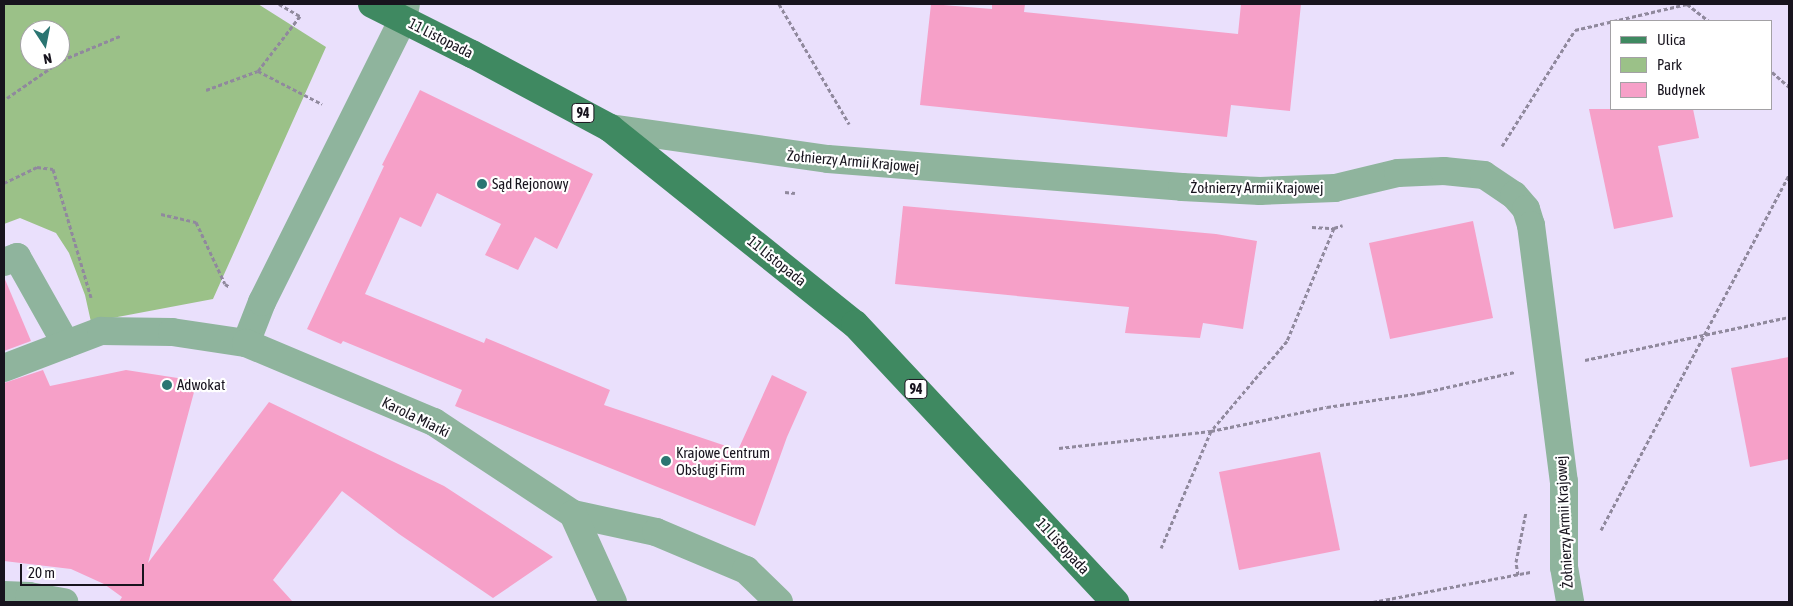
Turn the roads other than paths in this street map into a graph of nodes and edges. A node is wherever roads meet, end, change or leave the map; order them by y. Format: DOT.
graph roads {
  1 [pos="372,4"];
  2 [pos="405,12"];
  3 [pos="610,128"];
  4 [pos="4,262"];
  5 [pos="246,343"];
  6 [pos="66,344"];
  7 [pos="4,368"];
  8 [pos="573,514"];
  9 [pos="4,595"];
  10 [pos="64,602"];
  11 [pos="613,602"];
  12 [pos="779,602"];
  13 [pos="1116,602"];
  14 [pos="1570,602"];
  1 -- 2 [label="main road, 11 Listopada / 94"];
  2 -- 3 [label="main road, 11 Listopada / 94"];
  2 -- 5 [label="street"];
  3 -- 13 [label="main road, 11 Listopada / 94"];
  3 -- 14 [label="street, Żołnierzy Armii Krajowej"];
  4 -- 6 [label="street"];
  5 -- 6 [label="street, Karola Miarki"];
  5 -- 8 [label="street, Karola Miarki"];
  6 -- 7 [label="street, Karola Miarki"];
  8 -- 11 [label="street"];
  8 -- 12 [label="street"];
  9 -- 10 [label="street"];
}
